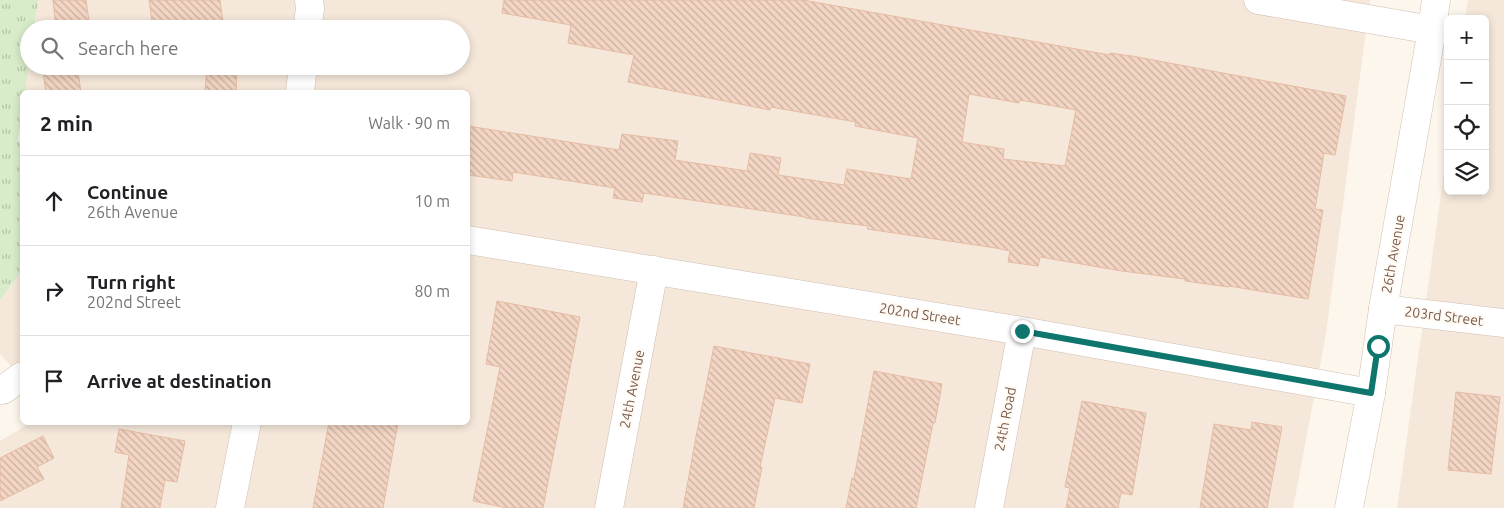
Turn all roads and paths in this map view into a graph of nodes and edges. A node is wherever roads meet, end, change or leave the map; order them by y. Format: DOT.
graph roads {
  1 [pos="308,0"];
  2 [pos="1258,0"];
  3 [pos="1436,0"];
  4 [pos="308,20"];
  5 [pos="1432,30"];
  6 [pos="302,75"];
  7 [pos="300,90"];
  8 [pos="470,240"];
  9 [pos="654,270"];
  10 [pos="1383,309"];
  11 [pos="1504,323"];
  12 [pos="1022,331"];
  13 [pos="20,377"];
  14 [pos="0,390"];
  15 [pos="1371,393"];
  16 [pos="246,425"];
  17 [pos="230,508"];
  18 [pos="609,508"];
  19 [pos="989,508"];
  20 [pos="1350,508"];
  1 -- 4 [label="street"];
  2 -- 5 [label="street"];
  3 -- 5 [label="street, 26th Avenue"];
  5 -- 10 [label="street, 26th Avenue"];
  6 -- 7 [label="street"];
  8 -- 9 [label="street, 202nd Street"];
  9 -- 12 [label="street, 202nd Street"];
  9 -- 18 [label="street, 24th Avenue"];
  10 -- 11 [label="street, 203rd Street"];
  10 -- 15 [label="street, 26th Avenue"];
  12 -- 15 [label="street, 202nd Street"];
  12 -- 19 [label="street, 24th Road"];
  13 -- 14 [label="street"];
  15 -- 20 [label="street, 26th Avenue"];
  16 -- 17 [label="street"];
}
